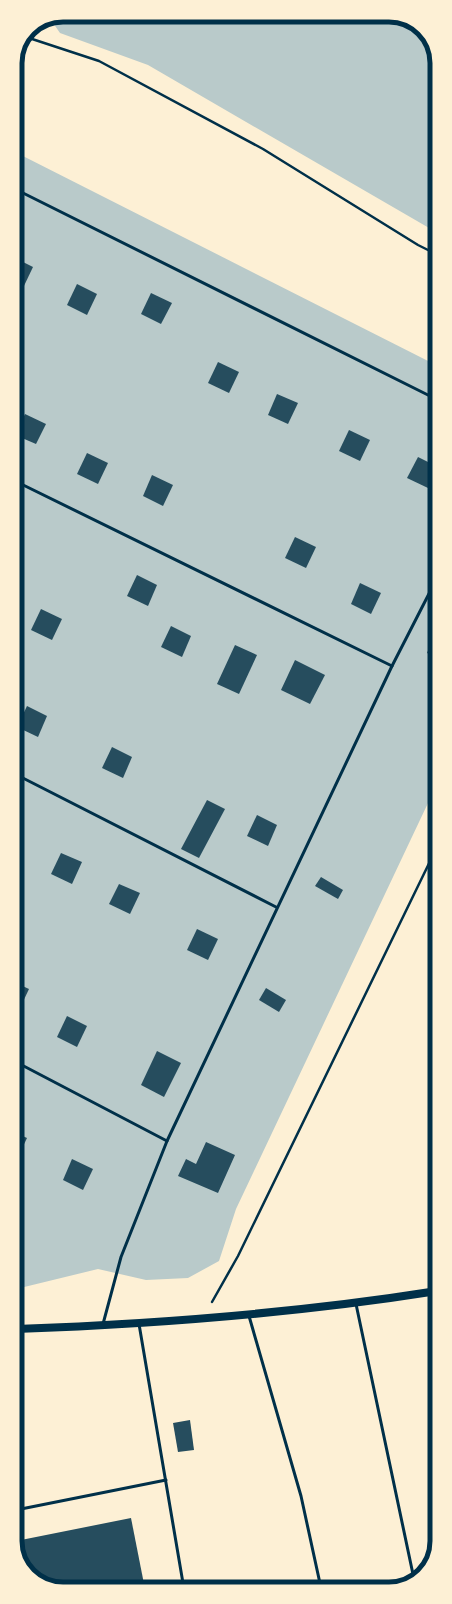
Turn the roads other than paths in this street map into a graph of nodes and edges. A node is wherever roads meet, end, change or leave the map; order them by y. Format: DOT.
graph roads {
  1 [pos="22,192"];
  2 [pos="430,396"];
  3 [pos="22,484"];
  4 [pos="430,592"];
  5 [pos="392,666"];
  6 [pos="22,777"];
  7 [pos="276,907"];
  8 [pos="22,1065"];
  9 [pos="167,1141"];
  10 [pos="430,1292"];
  11 [pos="356,1304"];
  12 [pos="248,1314"];
  13 [pos="138,1323"];
  14 [pos="103,1326"];
  15 [pos="22,1329"];
  16 [pos="166,1480"];
  17 [pos="22,1509"];
  18 [pos="413,1575"];
  19 [pos="183,1582"];
  20 [pos="320,1582"];
  1 -- 2 [label="lane"];
  3 -- 5 [label="lane"];
  4 -- 5 [label="lane"];
  5 -- 7 [label="lane"];
  6 -- 7 [label="lane"];
  7 -- 9 [label="lane"];
  8 -- 9 [label="lane"];
  9 -- 14 [label="lane"];
  10 -- 11 [label="main road"];
  11 -- 12 [label="main road"];
  11 -- 18 [label="lane"];
  12 -- 13 [label="main road"];
  12 -- 20 [label="lane"];
  13 -- 14 [label="main road"];
  13 -- 16 [label="lane"];
  14 -- 15 [label="main road"];
  16 -- 17 [label="lane"];
  16 -- 19 [label="lane"];
}
